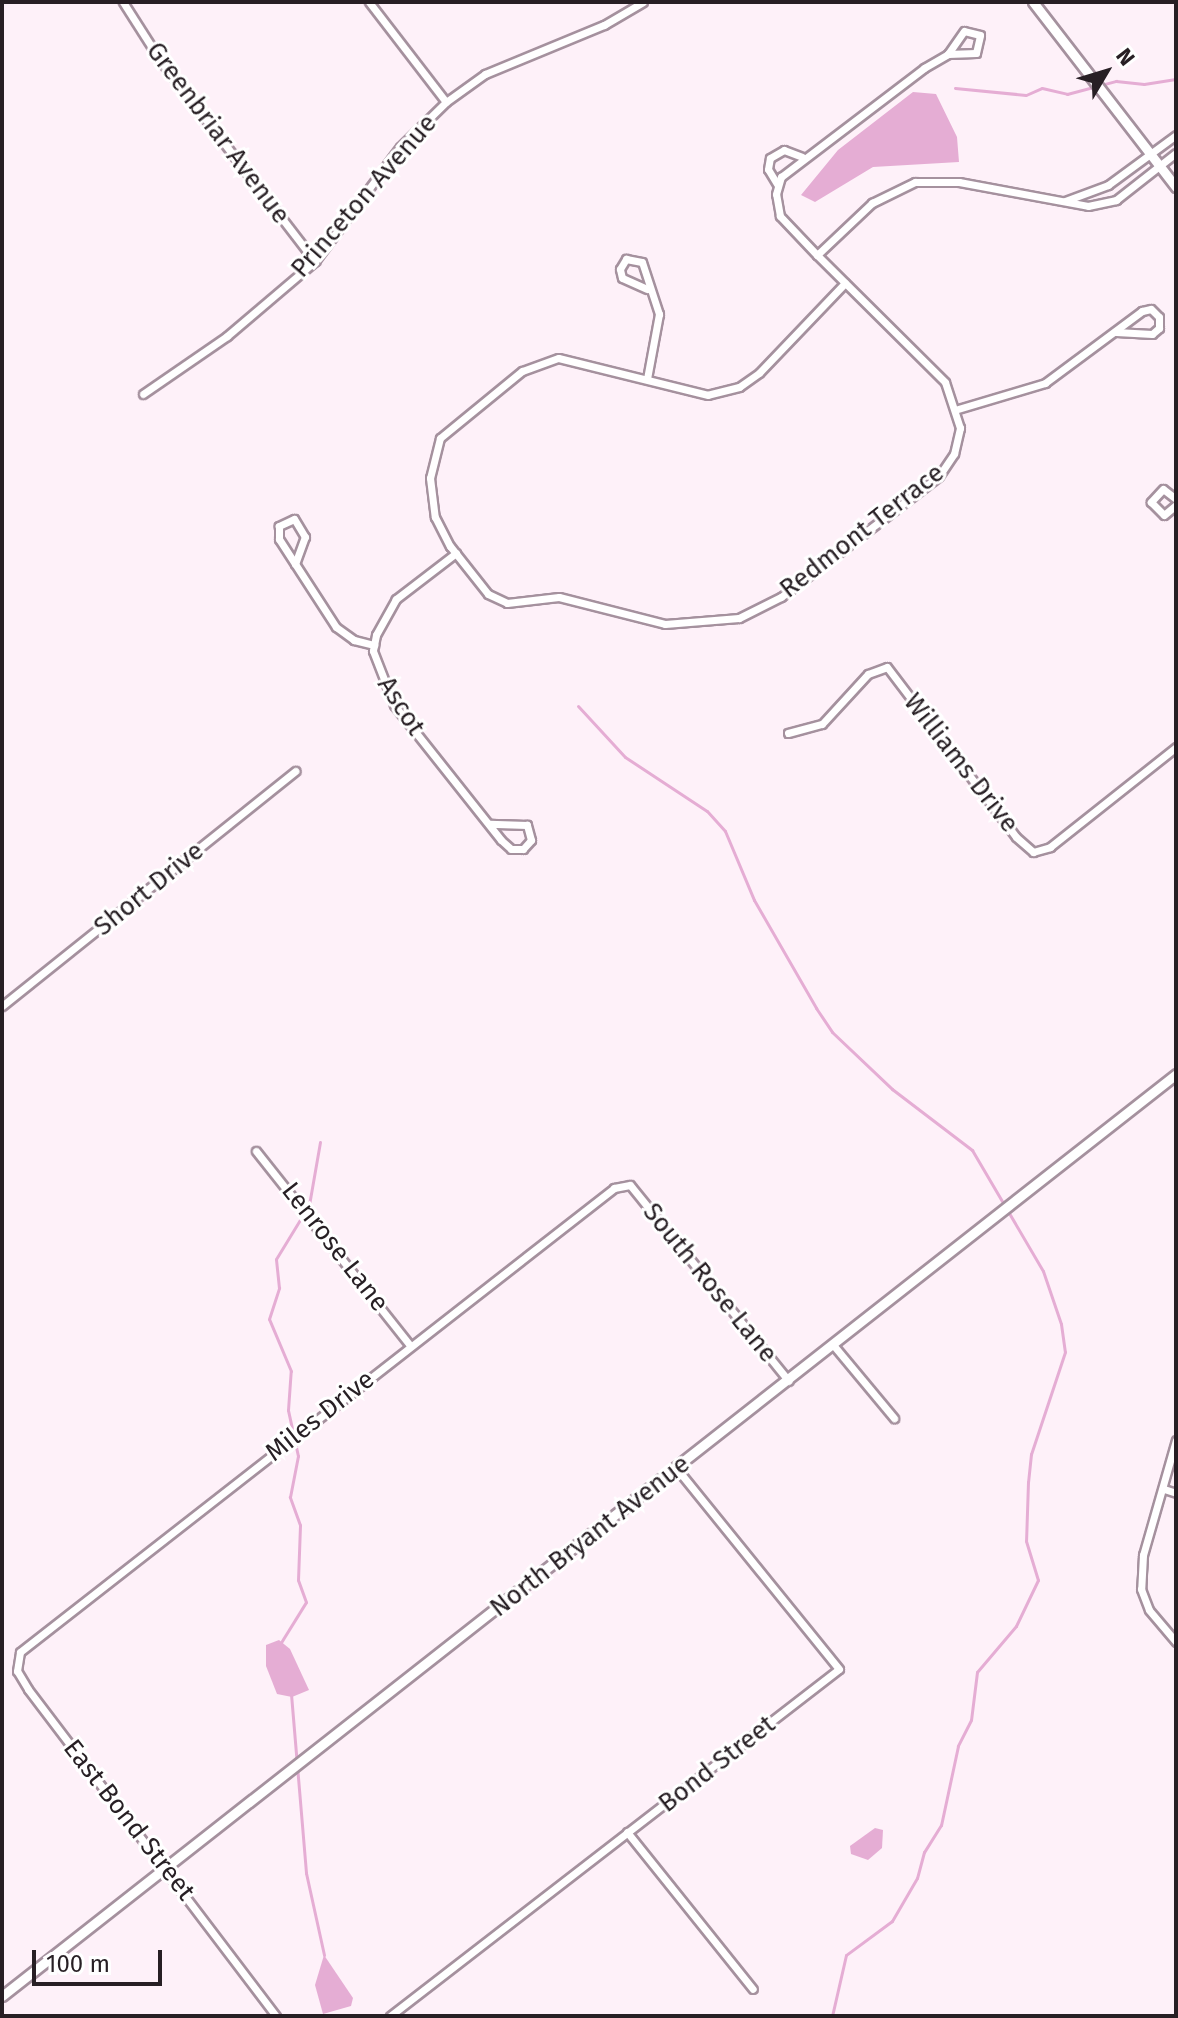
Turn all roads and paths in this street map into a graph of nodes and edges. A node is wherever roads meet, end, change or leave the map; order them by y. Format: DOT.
graph roads {
  1 [pos="123,2"];
  2 [pos="369,2"];
  3 [pos="643,2"];
  4 [pos="1033,2"];
  5 [pos="948,54"];
  6 [pos="446,102"];
  7 [pos="1176,135"];
  8 [pos="1176,153"];
  9 [pos="1151,154"];
  10 [pos="802,157"];
  11 [pos="1160,166"];
  12 [pos="777,184"];
  13 [pos="1176,187"];
  14 [pos="1063,202"];
  15 [pos="817,255"];
  16 [pos="315,261"];
  17 [pos="845,283"];
  18 [pos="647,289"];
  19 [pos="1116,332"];
  20 [pos="647,379"];
  21 [pos="143,394"];
  22 [pos="958,409"];
  23 [pos="456,553"];
  24 [pos="295,564"];
  25 [pos="374,645"];
  26 [pos="788,733"];
  27 [pos="1176,747"];
  28 [pos="295,771"];
  29 [pos="489,824"];
  30 [pos="2,1006"];
  31 [pos="1176,1074"];
  32 [pos="256,1151"];
  33 [pos="630,1185"];
  34 [pos="410,1345"];
  35 [pos="834,1346"];
  36 [pos="789,1381"];
  37 [pos="894,1418"];
  38 [pos="1176,1440"];
  39 [pos="677,1469"];
  40 [pos="1164,1489"];
  41 [pos="1176,1493"];
  42 [pos="1176,1642"];
  43 [pos="18,1659"];
  44 [pos="627,1832"];
  45 [pos="165,1867"];
  46 [pos="753,1989"];
  47 [pos="2,1996"];
  48 [pos="276,2016"];
  49 [pos="390,2016"];
  1 -- 16 [label="street, Greenbriar Avenue"];
  2 -- 6 [label="street"];
  3 -- 6 [label="street, Princeton Avenue"];
  4 -- 9 [label="street"];
  5 -- 5 [label="street"];
  5 -- 10 [label="street"];
  6 -- 16 [label="street, Princeton Avenue"];
  7 -- 9 [label="street"];
  8 -- 11 [label="street"];
  9 -- 11 [label="street"];
  9 -- 14 [label="street"];
  10 -- 12 [label="street"];
  10 -- 12 [label="street"];
  11 -- 13 [label="street"];
  11 -- 14 [label="street"];
  12 -- 15 [label="street"];
  14 -- 15 [label="street"];
  15 -- 17 [label="street"];
  16 -- 21 [label="street, Princeton Avenue"];
  17 -- 20 [label="street, Redmont Terrace"];
  17 -- 22 [label="street"];
  18 -- 18 [label="street"];
  18 -- 20 [label="street"];
  19 -- 19 [label="street"];
  19 -- 22 [label="street"];
  20 -- 23 [label="street, Redmont Terrace"];
  22 -- 23 [label="street, Redmont Terrace"];
  23 -- 25 [label="street, Ascot"];
  24 -- 24 [label="street"];
  24 -- 25 [label="street"];
  25 -- 29 [label="street, Ascot"];
  26 -- 27 [label="street, Williams Drive"];
  28 -- 30 [label="street, Short Drive"];
  29 -- 29 [label="street, Ascot"];
  31 -- 35 [label="street, North Bryant Avenue"];
  32 -- 34 [label="street, Lenrose Lane"];
  33 -- 34 [label="street, Miles Drive"];
  33 -- 36 [label="street, South Rose Lane"];
  34 -- 43 [label="street, Miles Drive"];
  35 -- 36 [label="street, North Bryant Avenue"];
  35 -- 37 [label="street"];
  36 -- 39 [label="street, North Bryant Avenue"];
  38 -- 40 [label="street"];
  39 -- 44 [label="street, Bond Street"];
  39 -- 45 [label="street, North Bryant Avenue"];
  40 -- 41 [label="street"];
  40 -- 42 [label="street"];
  43 -- 45 [label="street, East Bond Street"];
  44 -- 46 [label="street"];
  44 -- 49 [label="street, Bond Street"];
  45 -- 47 [label="street, North Bryant Avenue"];
  45 -- 48 [label="street, East Bond Street"];
}
